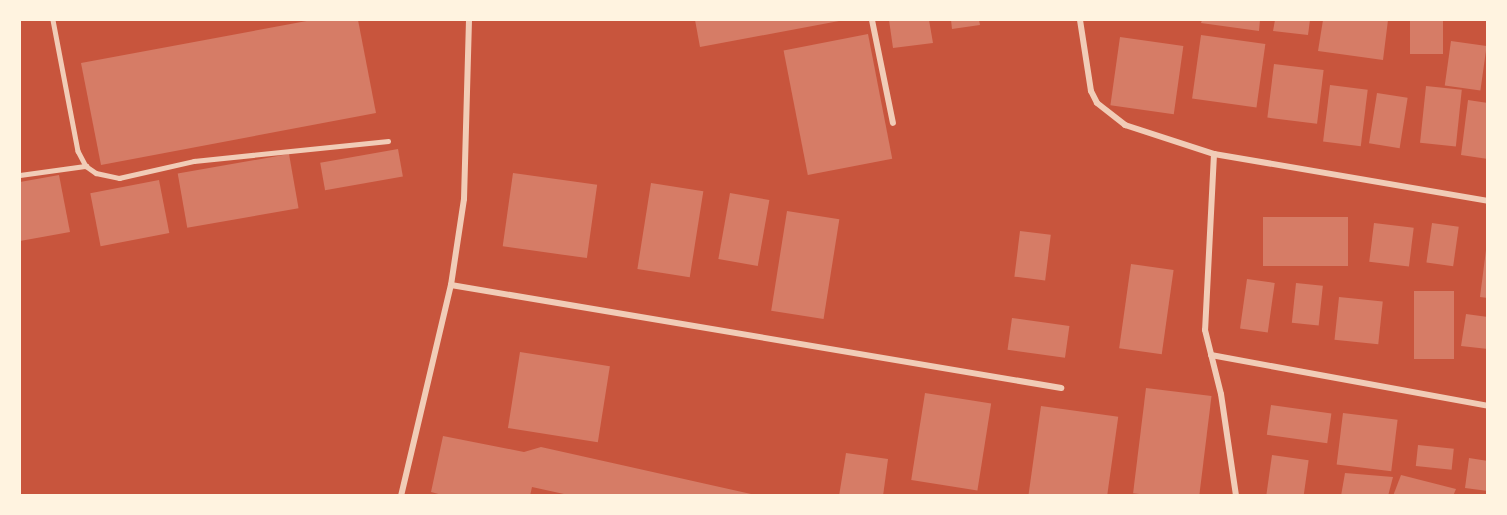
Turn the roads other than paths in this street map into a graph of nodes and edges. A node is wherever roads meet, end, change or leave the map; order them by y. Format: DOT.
graph roads {
  1 [pos="53,20"];
  2 [pos="469,20"];
  3 [pos="872,20"];
  4 [pos="1080,20"];
  5 [pos="893,123"];
  6 [pos="388,141"];
  7 [pos="1214,154"];
  8 [pos="86,166"];
  9 [pos="20,175"];
  10 [pos="1488,201"];
  11 [pos="451,285"];
  12 [pos="1211,355"];
  13 [pos="1061,388"];
  14 [pos="1488,406"];
  15 [pos="401,495"];
  16 [pos="1236,495"];
  1 -- 8 [label="lane"];
  2 -- 11 [label="street"];
  3 -- 5 [label="street"];
  4 -- 7 [label="street"];
  6 -- 8 [label="lane"];
  7 -- 10 [label="street"];
  7 -- 12 [label="street"];
  8 -- 9 [label="lane"];
  11 -- 13 [label="street"];
  11 -- 15 [label="street"];
  12 -- 14 [label="street"];
  12 -- 16 [label="street"];
}
